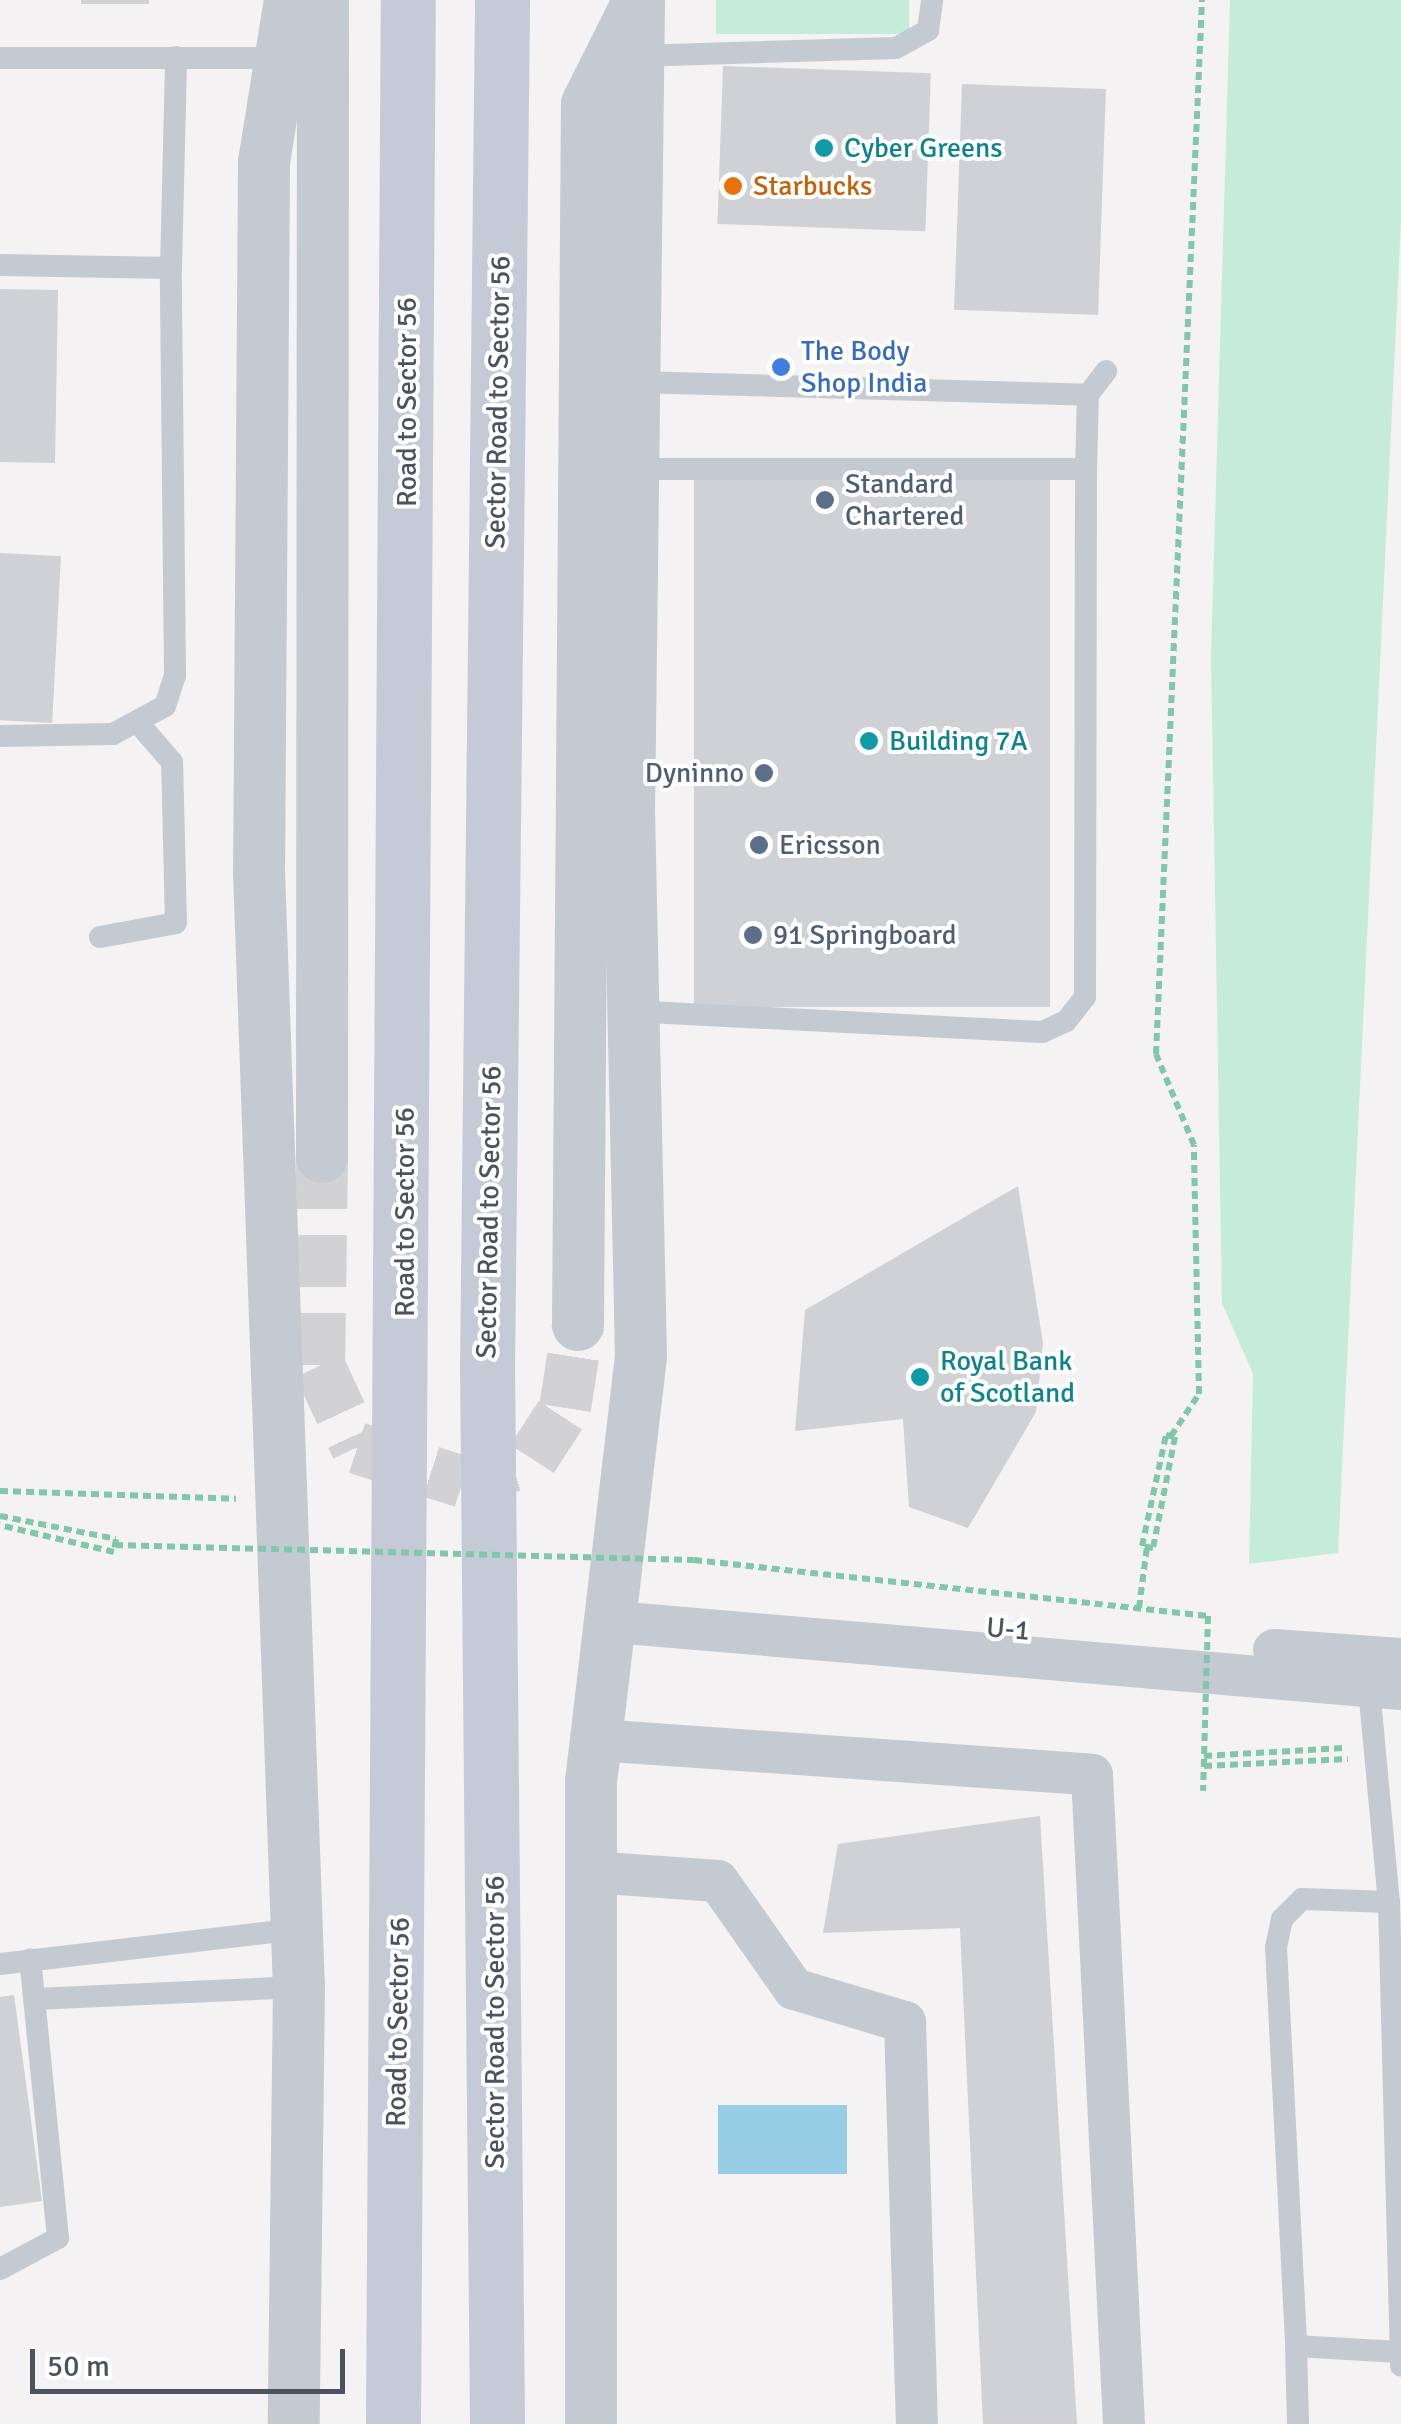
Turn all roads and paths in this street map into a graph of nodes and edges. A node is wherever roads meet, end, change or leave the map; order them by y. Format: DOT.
graph roads {
  1 [pos="290,0"];
  2 [pos="324,0"];
  3 [pos="408,0"];
  4 [pos="502,0"];
  5 [pos="639,0"];
  6 [pos="932,0"];
  7 [pos="1202,0"];
  8 [pos="638,56"];
  9 [pos="176,57"];
  10 [pos="0,58"];
  11 [pos="280,58"];
  12 [pos="0,265"];
  13 [pos="172,268"];
  14 [pos="1106,371"];
  15 [pos="634,382"];
  16 [pos="1088,395"];
  17 [pos="634,469"];
  18 [pos="1086,469"];
  19 [pos="140,725"];
  20 [pos="0,736"];
  21 [pos="100,937"];
  22 [pos="634,1012"];
  23 [pos="322,1158"];
  24 [pos="578,1325"];
  25 [pos="0,1491"];
  26 [pos="276,1501"];
  27 [pos="0,1516"];
  28 [pos="0,1525"];
  29 [pos="114,1546"];
  30 [pos="1140,1608"];
  31 [pos="614,1609"];
  32 [pos="1401,1659"];
  33 [pos="1385,1688"];
  34 [pos="597,1740"];
  35 [pos="1349,1748"];
  36 [pos="1204,1756"];
  37 [pos="1348,1759"];
  38 [pos="1204,1766"];
  39 [pos="1203,1791"];
  40 [pos="590,1872"];
  41 [pos="1389,1902"];
  42 [pos="296,1928"];
  43 [pos="30,1959"];
  44 [pos="0,1964"];
  45 [pos="299,1987"];
  46 [pos="35,2000"];
  47 [pos="0,2269"];
  48 [pos="1296,2346"];
  49 [pos="1400,2359"];
  50 [pos="294,2424"];
  51 [pos="393,2424"];
  52 [pos="497,2424"];
  53 [pos="591,2424"];
  54 [pos="916,2424"];
  55 [pos="1124,2424"];
  56 [pos="1298,2424"];
  1 -- 11 [label="street"];
  2 -- 23 [label="street"];
  3 -- 51 [label="main road, Road to Sector 56"];
  4 -- 52 [label="main road, Sector Road to Sector 56"];
  5 -- 8 [label="street"];
  5 -- 24 [label="street"];
  6 -- 8 [label="lane"];
  7 -- 30 [label="path"];
  8 -- 15 [label="street"];
  9 -- 10 [label="lane"];
  9 -- 11 [label="lane"];
  9 -- 13 [label="lane"];
  11 -- 26 [label="street"];
  12 -- 13 [label="lane"];
  13 -- 19 [label="lane"];
  14 -- 16 [label="lane"];
  15 -- 16 [label="lane"];
  15 -- 17 [label="street"];
  16 -- 18 [label="lane"];
  17 -- 18 [label="lane"];
  17 -- 22 [label="street"];
  18 -- 22 [label="lane"];
  19 -- 20 [label="lane"];
  19 -- 21 [label="lane"];
  22 -- 31 [label="street"];
  25 -- 26 [label="path"];
  26 -- 42 [label="street"];
  27 -- 29 [label="path"];
  28 -- 29 [label="path"];
  29 -- 30 [label="path, bridge"];
  30 -- 36 [label="path, bridge"];
  31 -- 32 [label="street, U-1"];
  31 -- 33 [label="street"];
  31 -- 34 [label="street"];
  33 -- 41 [label="lane"];
  34 -- 40 [label="street"];
  34 -- 55 [label="street"];
  35 -- 36 [label="path"];
  36 -- 38 [label="path, bridge"];
  37 -- 38 [label="path"];
  38 -- 39 [label="path, bridge"];
  40 -- 53 [label="street"];
  40 -- 54 [label="street"];
  41 -- 48 [label="lane"];
  41 -- 49 [label="lane"];
  42 -- 43 [label="lane"];
  42 -- 45 [label="street"];
  43 -- 44 [label="lane"];
  43 -- 46 [label="lane"];
  45 -- 46 [label="lane"];
  45 -- 50 [label="street"];
  46 -- 47 [label="lane"];
  48 -- 49 [label="lane"];
  48 -- 56 [label="lane"];
}
